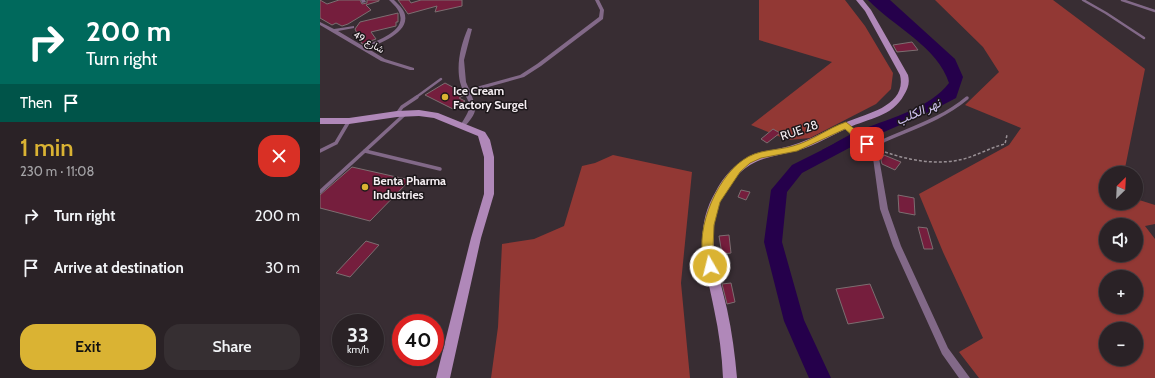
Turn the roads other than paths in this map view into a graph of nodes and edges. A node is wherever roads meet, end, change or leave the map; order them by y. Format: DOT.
graph roads {
  1 [pos="391,0"];
  2 [pos="597,0"];
  3 [pos="859,0"];
  4 [pos="1083,0"];
  5 [pos="1122,0"];
  6 [pos="1155,11"];
  7 [pos="320,23"];
  8 [pos="352,27"];
  9 [pos="470,29"];
  10 [pos="333,31"];
  11 [pos="1144,38"];
  12 [pos="362,48"];
  13 [pos="412,69"];
  14 [pos="442,79"];
  15 [pos="467,91"];
  16 [pos="967,98"];
  17 [pos="401,114"];
  18 [pos="320,121"];
  19 [pos="349,121"];
  20 [pos="464,124"];
  21 [pos="846,125"];
  22 [pos="320,151"];
  23 [pos="365,151"];
  24 [pos="877,153"];
  25 [pos="440,168"];
  26 [pos="320,192"];
  27 [pos="443,378"];
  28 [pos="730,378"];
  29 [pos="966,378"];
  1 -- 12 [label="street"];
  2 -- 15 [label="street"];
  3 -- 21 [label="street, RUE 28"];
  4 -- 11 [label="lane"];
  5 -- 6 [label="lane"];
  7 -- 10 [label="street, شارع 49"];
  8 -- 10 [label="street"];
  9 -- 15 [label="street"];
  10 -- 12 [label="street, شارع 49"];
  12 -- 13 [label="street, شارع 49"];
  14 -- 17 [label="lane"];
  15 -- 20 [label="street"];
  16 -- 24 [label="lane"];
  17 -- 19 [label="street"];
  17 -- 20 [label="street"];
  17 -- 23 [label="lane"];
  18 -- 19 [label="street"];
  19 -- 22 [label="lane"];
  20 -- 27 [label="street"];
  21 -- 24 [label="street"];
  21 -- 28 [label="street, RUE 28"];
  23 -- 25 [label="lane"];
  23 -- 26 [label="lane"];
  24 -- 29 [label="street"];
}
